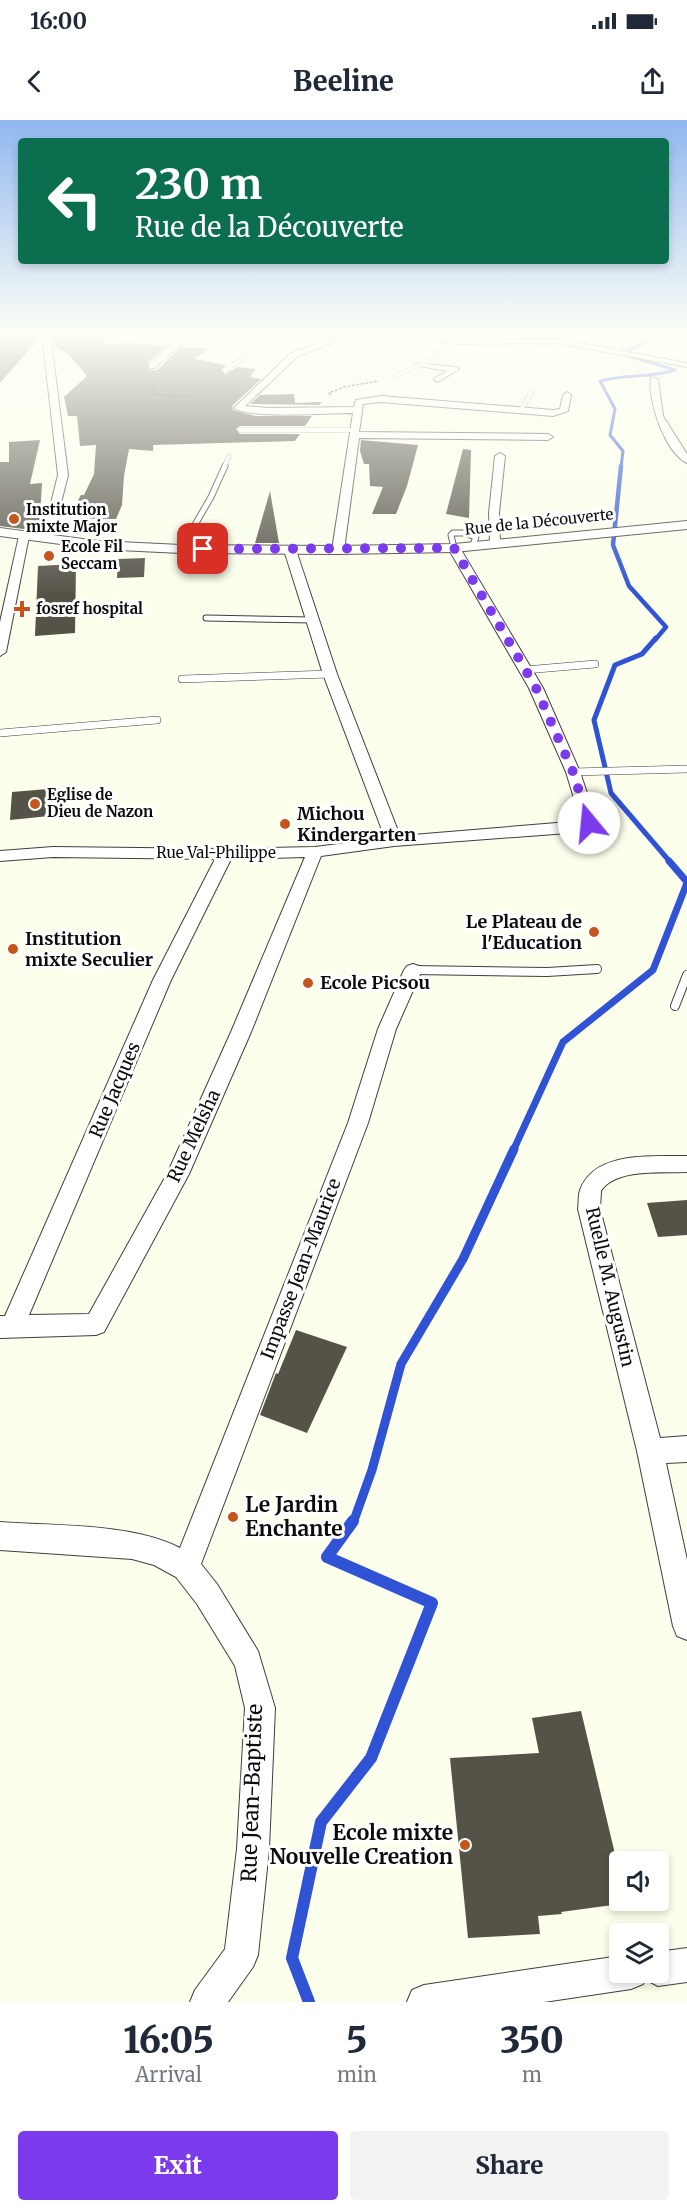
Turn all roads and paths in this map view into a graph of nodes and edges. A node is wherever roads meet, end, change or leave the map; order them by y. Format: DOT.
graph roads {
  1 [pos="57,421"];
  2 [pos="356,421"];
  3 [pos="662,421"];
  4 [pos="240,430"];
  5 [pos="355,433"];
  6 [pos="548,437"];
  7 [pos="229,456"];
  8 [pos="500,456"];
  9 [pos="687,460"];
  10 [pos="687,525"];
  11 [pos="0,532"];
  12 [pos="24,536"];
  13 [pos="47,539"];
  14 [pos="495,543"];
  15 [pos="454,548"];
  16 [pos="181,549"];
  17 [pos="290,550"];
  18 [pos="338,550"];
  19 [pos="206,618"];
  20 [pos="312,620"];
  21 [pos="0,652"];
  22 [pos="595,664"];
  23 [pos="525,670"];
  24 [pos="330,674"];
  25 [pos="182,679"];
  26 [pos="157,720"];
  27 [pos="0,733"];
  28 [pos="687,770"];
  29 [pos="573,772"];
  30 [pos="394,841"];
  31 [pos="315,852"];
  32 [pos="225,854"];
  33 [pos="0,856"];
  34 [pos="597,969"];
  35 [pos="413,970"];
  36 [pos="687,975"];
  37 [pos="675,1005"];
  38 [pos="687,1164"];
  39 [pos="6,1328"];
  40 [pos="687,1449"];
  41 [pos="650,1451"];
  42 [pos="0,1536"];
  43 [pos="186,1567"];
  44 [pos="687,1626"];
  45 [pos="687,1965"];
  46 [pos="669,1967"];
  47 [pos="609,1975"];
  48 [pos="207,2002"];
  49 [pos="424,2002"];
  1 -- 13 [label="street"];
  2 -- 5 [label="street"];
  3 -- 9 [label="street"];
  4 -- 5 [label="lane"];
  5 -- 6 [label="street"];
  5 -- 18 [label="street"];
  7 -- 16 [label="lane"];
  8 -- 14 [label="street"];
  10 -- 14 [label="street, Rue de la Découverte"];
  11 -- 12 [label="street, Rue de la Découverte"];
  12 -- 13 [label="street, Rue de la Découverte"];
  12 -- 21 [label="street"];
  13 -- 16 [label="street, Rue de la Découverte"];
  14 -- 15 [label="street, Rue de la Découverte"];
  15 -- 18 [label="street, Rue de la Découverte"];
  15 -- 23 [label="street, Rue Val-Philippe"];
  16 -- 17 [label="street, Rue de la Découverte"];
  17 -- 18 [label="street, Rue de la Découverte"];
  17 -- 20 [label="street"];
  19 -- 20 [label="lane"];
  20 -- 24 [label="street"];
  22 -- 23 [label="lane"];
  23 -- 29 [label="street, Rue Val-Philippe"];
  24 -- 25 [label="lane"];
  24 -- 30 [label="street"];
  26 -- 27 [label="lane"];
  28 -- 29 [label="lane"];
  29 -- 30 [label="street, Rue Val-Philippe"];
  30 -- 31 [label="street, Rue Val-Philippe"];
  31 -- 32 [label="street, Rue Val-Philippe"];
  31 -- 39 [label="street, Rue Melsha"];
  32 -- 33 [label="street, Rue Val-Philippe"];
  32 -- 39 [label="street, Rue Jacques"];
  34 -- 35 [label="lane"];
  35 -- 43 [label="street, Impasse Jean-Maurice"];
  36 -- 37 [label="lane"];
  38 -- 41 [label="street, Ruelle M. Augustin"];
  40 -- 41 [label="street"];
  41 -- 44 [label="street, Ruelle M. Augustin"];
  42 -- 43 [label="street, Rue Jean-Baptiste"];
  43 -- 48 [label="street, Rue Jean-Baptiste"];
  45 -- 46 [label="street"];
  47 -- 49 [label="street"];
}
